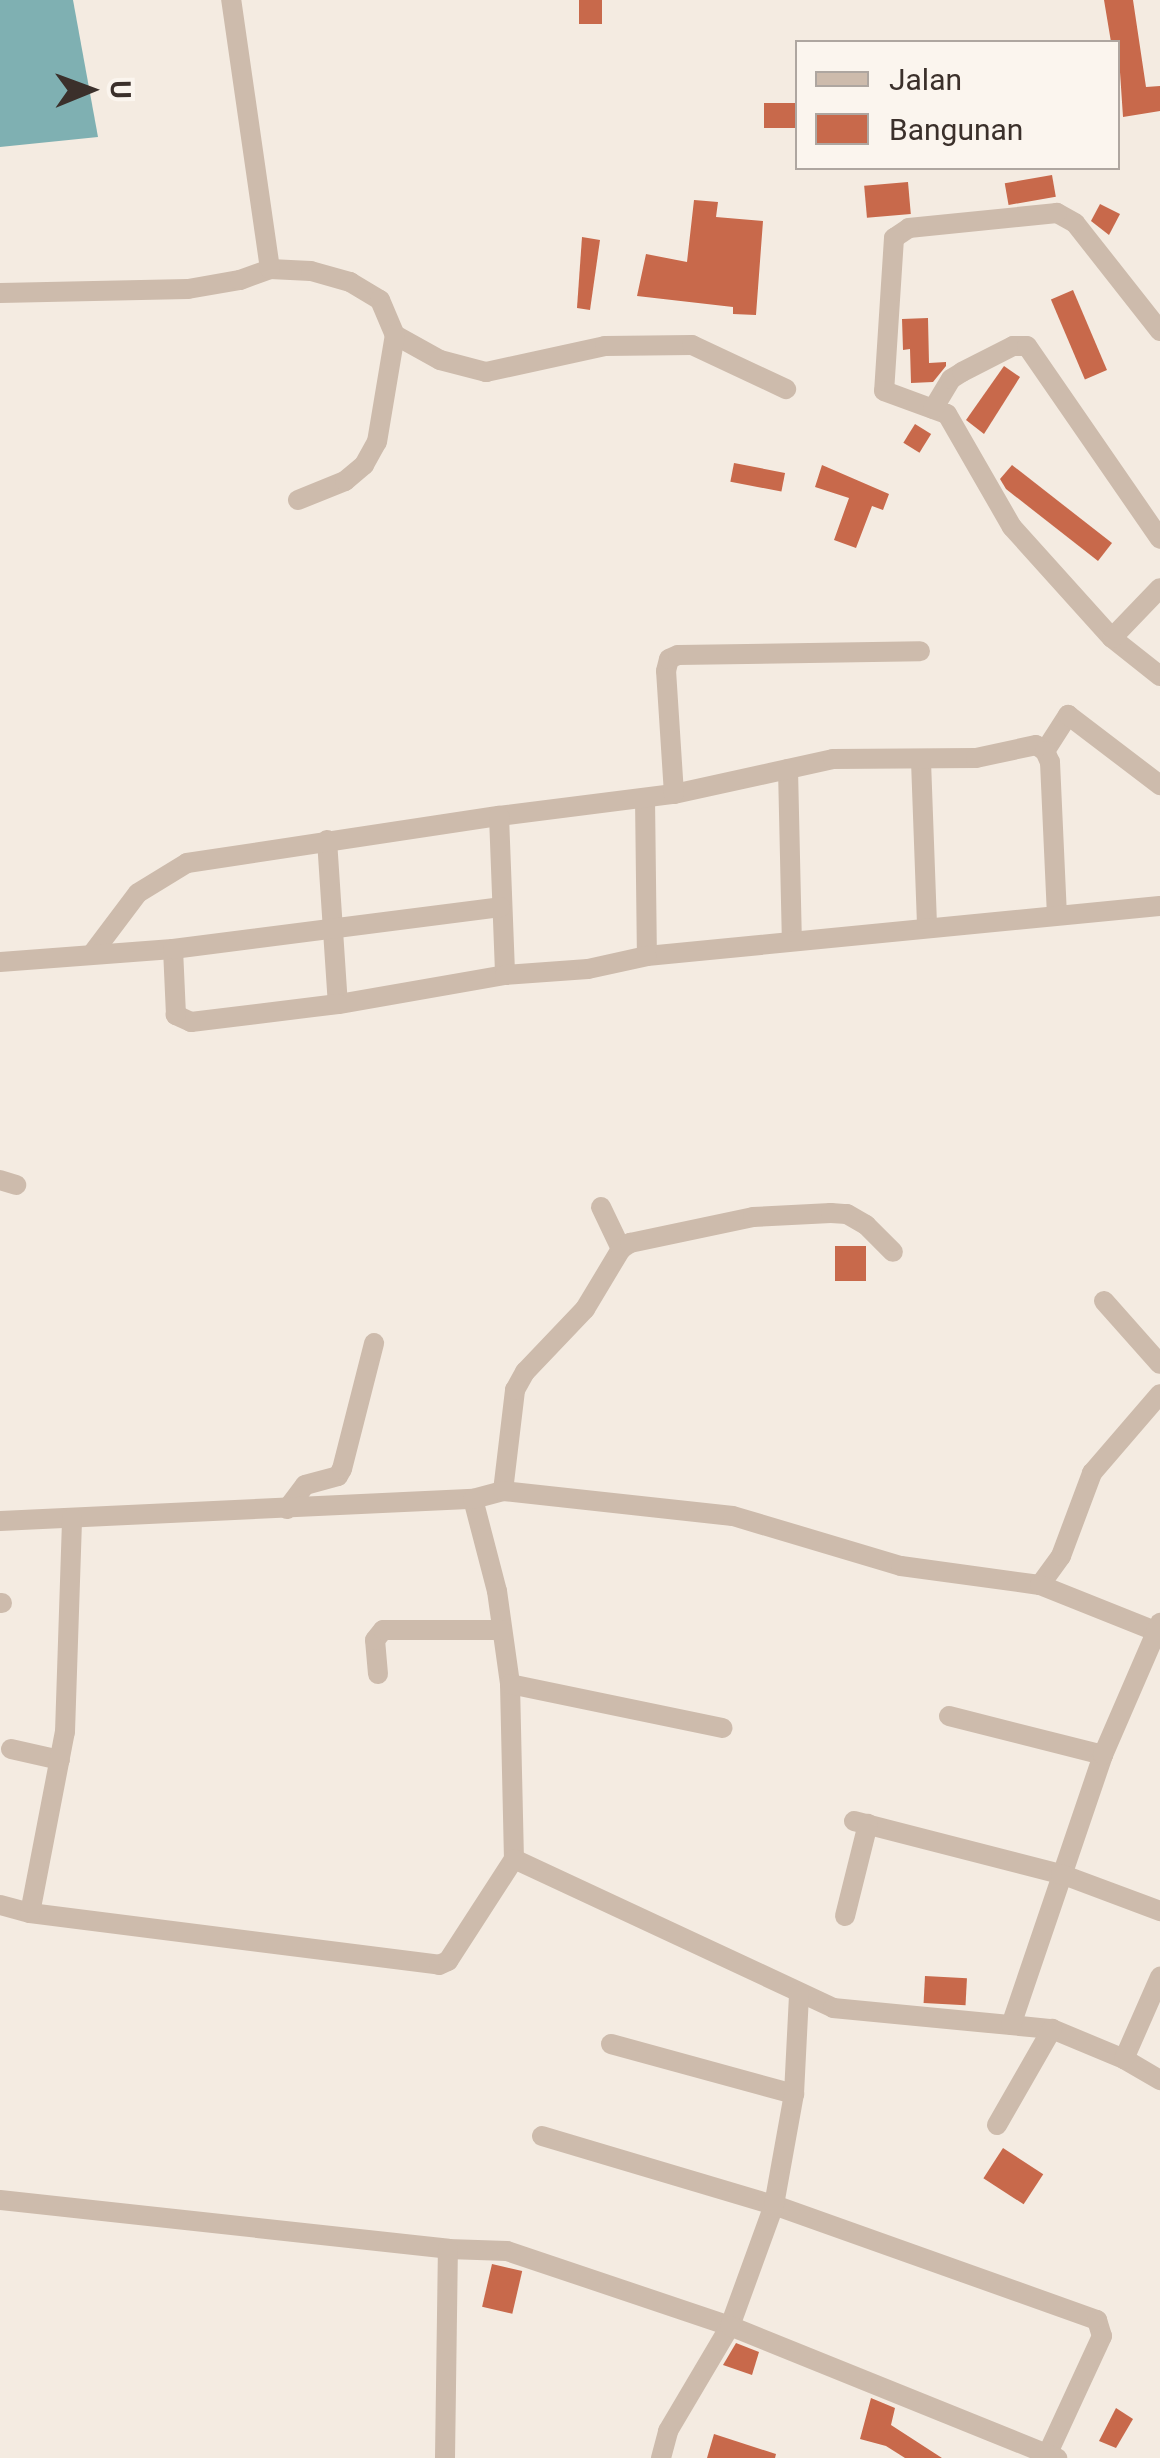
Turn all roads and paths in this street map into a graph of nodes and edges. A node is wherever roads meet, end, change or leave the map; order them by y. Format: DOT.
graph roads {
  1 [pos="231,0"];
  2 [pos="270,269"];
  3 [pos="0,293"];
  4 [pos="1160,331"];
  5 [pos="395,335"];
  6 [pos="786,389"];
  7 [pos="933,408"];
  8 [pos="298,500"];
  9 [pos="1160,539"];
  10 [pos="1160,588"];
  11 [pos="1112,638"];
  12 [pos="920,652"];
  13 [pos="1160,676"];
  14 [pos="1046,750"];
  15 [pos="921,760"];
  16 [pos="788,770"];
  17 [pos="1160,785"];
  18 [pos="674,794"];
  19 [pos="645,798"];
  20 [pos="500,816"];
  21 [pos="327,840"];
  22 [pos="1160,906"];
  23 [pos="500,907"];
  24 [pos="1057,915"];
  25 [pos="927,926"];
  26 [pos="333,928"];
  27 [pos="792,942"];
  28 [pos="173,949"];
  29 [pos="92,954"];
  30 [pos="647,956"];
  31 [pos="0,962"];
  32 [pos="505,975"];
  33 [pos="338,1004"];
  34 [pos="601,1207"];
  35 [pos="621,1249"];
  36 [pos="893,1252"];
  37 [pos="1104,1301"];
  38 [pos="374,1343"];
  39 [pos="1160,1364"];
  40 [pos="1160,1394"];
  41 [pos="503,1491"];
  42 [pos="473,1499"];
  43 [pos="286,1510"];
  44 [pos="72,1518"];
  45 [pos="0,1521"];
  46 [pos="1040,1585"];
  47 [pos="1157,1627"];
  48 [pos="502,1630"];
  49 [pos="378,1674"];
  50 [pos="510,1684"];
  51 [pos="949,1716"];
  52 [pos="723,1728"];
  53 [pos="11,1750"];
  54 [pos="1104,1755"];
  55 [pos="60,1760"];
  56 [pos="514,1859"];
  57 [pos="1060,1874"];
  58 [pos="0,1905"];
  59 [pos="1160,1911"];
  60 [pos="30,1913"];
  61 [pos="845,1916"];
  62 [pos="1160,1977"];
  63 [pos="799,1994"];
  64 [pos="1011,2025"];
  65 [pos="1052,2029"];
  66 [pos="611,2044"];
  67 [pos="1124,2059"];
  68 [pos="1160,2080"];
  69 [pos="794,2094"];
  70 [pos="997,2125"];
  71 [pos="542,2136"];
  72 [pos="0,2200"];
  73 [pos="774,2205"];
  74 [pos="448,2249"];
  75 [pos="730,2326"];
  76 [pos="1052,2455"];
  77 [pos="445,2458"];
  78 [pos="661,2458"];
  1 -- 2 [label="street"];
  2 -- 3 [label="street"];
  2 -- 5 [label="street"];
  4 -- 7 [label="street"];
  5 -- 6 [label="street"];
  5 -- 8 [label="street"];
  7 -- 9 [label="street"];
  7 -- 11 [label="street"];
  10 -- 11 [label="street"];
  11 -- 13 [label="street"];
  12 -- 18 [label="street"];
  14 -- 15 [label="street"];
  14 -- 17 [label="street"];
  14 -- 24 [label="street"];
  15 -- 16 [label="street"];
  15 -- 25 [label="street"];
  16 -- 18 [label="street"];
  16 -- 27 [label="street"];
  18 -- 19 [label="street"];
  19 -- 20 [label="street"];
  19 -- 30 [label="street"];
  20 -- 21 [label="street"];
  20 -- 23 [label="street"];
  21 -- 26 [label="street"];
  21 -- 29 [label="street"];
  22 -- 24 [label="street"];
  23 -- 26 [label="street"];
  23 -- 32 [label="street"];
  24 -- 25 [label="street"];
  25 -- 27 [label="street"];
  26 -- 28 [label="street"];
  26 -- 33 [label="street"];
  27 -- 30 [label="street"];
  28 -- 29 [label="street"];
  28 -- 33 [label="street"];
  29 -- 31 [label="street"];
  30 -- 32 [label="street"];
  32 -- 33 [label="street"];
  34 -- 35 [label="street"];
  35 -- 36 [label="street"];
  35 -- 41 [label="street"];
  37 -- 39 [label="street"];
  38 -- 43 [label="street"];
  40 -- 46 [label="street"];
  41 -- 42 [label="street"];
  41 -- 46 [label="street"];
  42 -- 43 [label="street"];
  42 -- 48 [label="street"];
  43 -- 44 [label="street"];
  44 -- 45 [label="street"];
  44 -- 55 [label="street"];
  46 -- 47 [label="street"];
  47 -- 54 [label="street"];
  48 -- 49 [label="street"];
  48 -- 50 [label="street"];
  50 -- 52 [label="street"];
  50 -- 56 [label="street"];
  51 -- 54 [label="street"];
  53 -- 55 [label="street"];
  54 -- 57 [label="street"];
  55 -- 60 [label="street"];
  56 -- 60 [label="street"];
  56 -- 63 [label="street"];
  57 -- 59 [label="street"];
  57 -- 61 [label="street"];
  57 -- 64 [label="street"];
  58 -- 60 [label="street"];
  62 -- 67 [label="street"];
  63 -- 64 [label="street"];
  63 -- 69 [label="street"];
  64 -- 65 [label="street"];
  65 -- 67 [label="street"];
  65 -- 70 [label="street"];
  66 -- 69 [label="street"];
  67 -- 68 [label="street"];
  69 -- 73 [label="street"];
  71 -- 73 [label="street"];
  72 -- 74 [label="street"];
  73 -- 75 [label="street"];
  73 -- 76 [label="street"];
  74 -- 75 [label="street"];
  74 -- 77 [label="street"];
  75 -- 76 [label="street"];
  75 -- 78 [label="street"];
}
